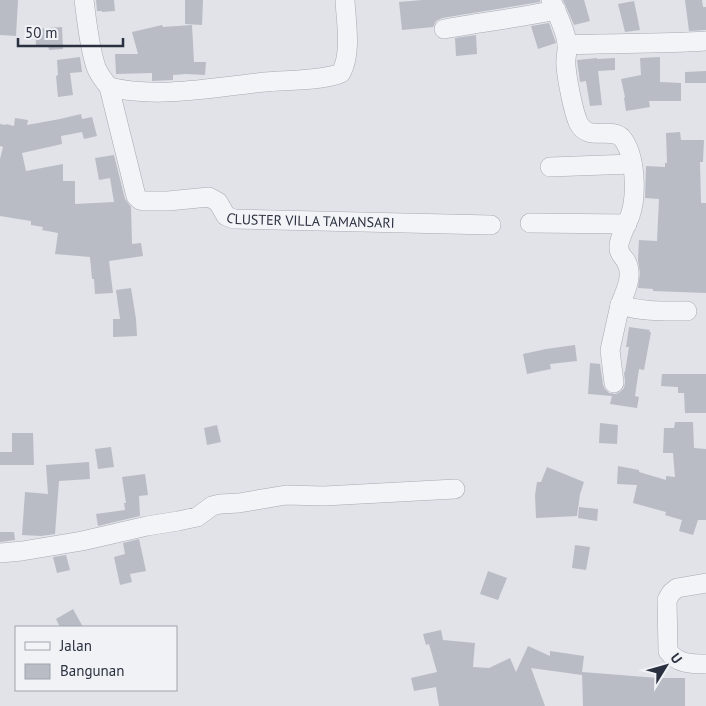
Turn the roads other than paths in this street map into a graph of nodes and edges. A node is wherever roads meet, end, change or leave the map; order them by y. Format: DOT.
graph roads {
  1 [pos="84,0"];
  2 [pos="345,0"];
  3 [pos="554,5"];
  4 [pos="444,29"];
  5 [pos="706,41"];
  6 [pos="567,45"];
  7 [pos="109,87"];
  8 [pos="632,164"];
  9 [pos="550,167"];
  10 [pos="530,224"];
  11 [pos="626,224"];
  12 [pos="491,225"];
  13 [pos="620,305"];
  14 [pos="687,311"];
  15 [pos="614,383"];
  16 [pos="455,489"];
  17 [pos="0,553"];
  18 [pos="706,583"];
  19 [pos="706,664"];
  1 -- 7 [label="street, CLUSTER VILLA TAMANSARI"];
  2 -- 7 [label="street"];
  3 -- 4 [label="street"];
  3 -- 6 [label="street"];
  5 -- 6 [label="street"];
  6 -- 8 [label="street"];
  7 -- 12 [label="street, CLUSTER VILLA TAMANSARI"];
  8 -- 9 [label="street"];
  8 -- 11 [label="street"];
  10 -- 11 [label="street"];
  11 -- 13 [label="street"];
  13 -- 14 [label="street"];
  13 -- 15 [label="street"];
  16 -- 17 [label="street"];
  18 -- 19 [label="street"];
}
